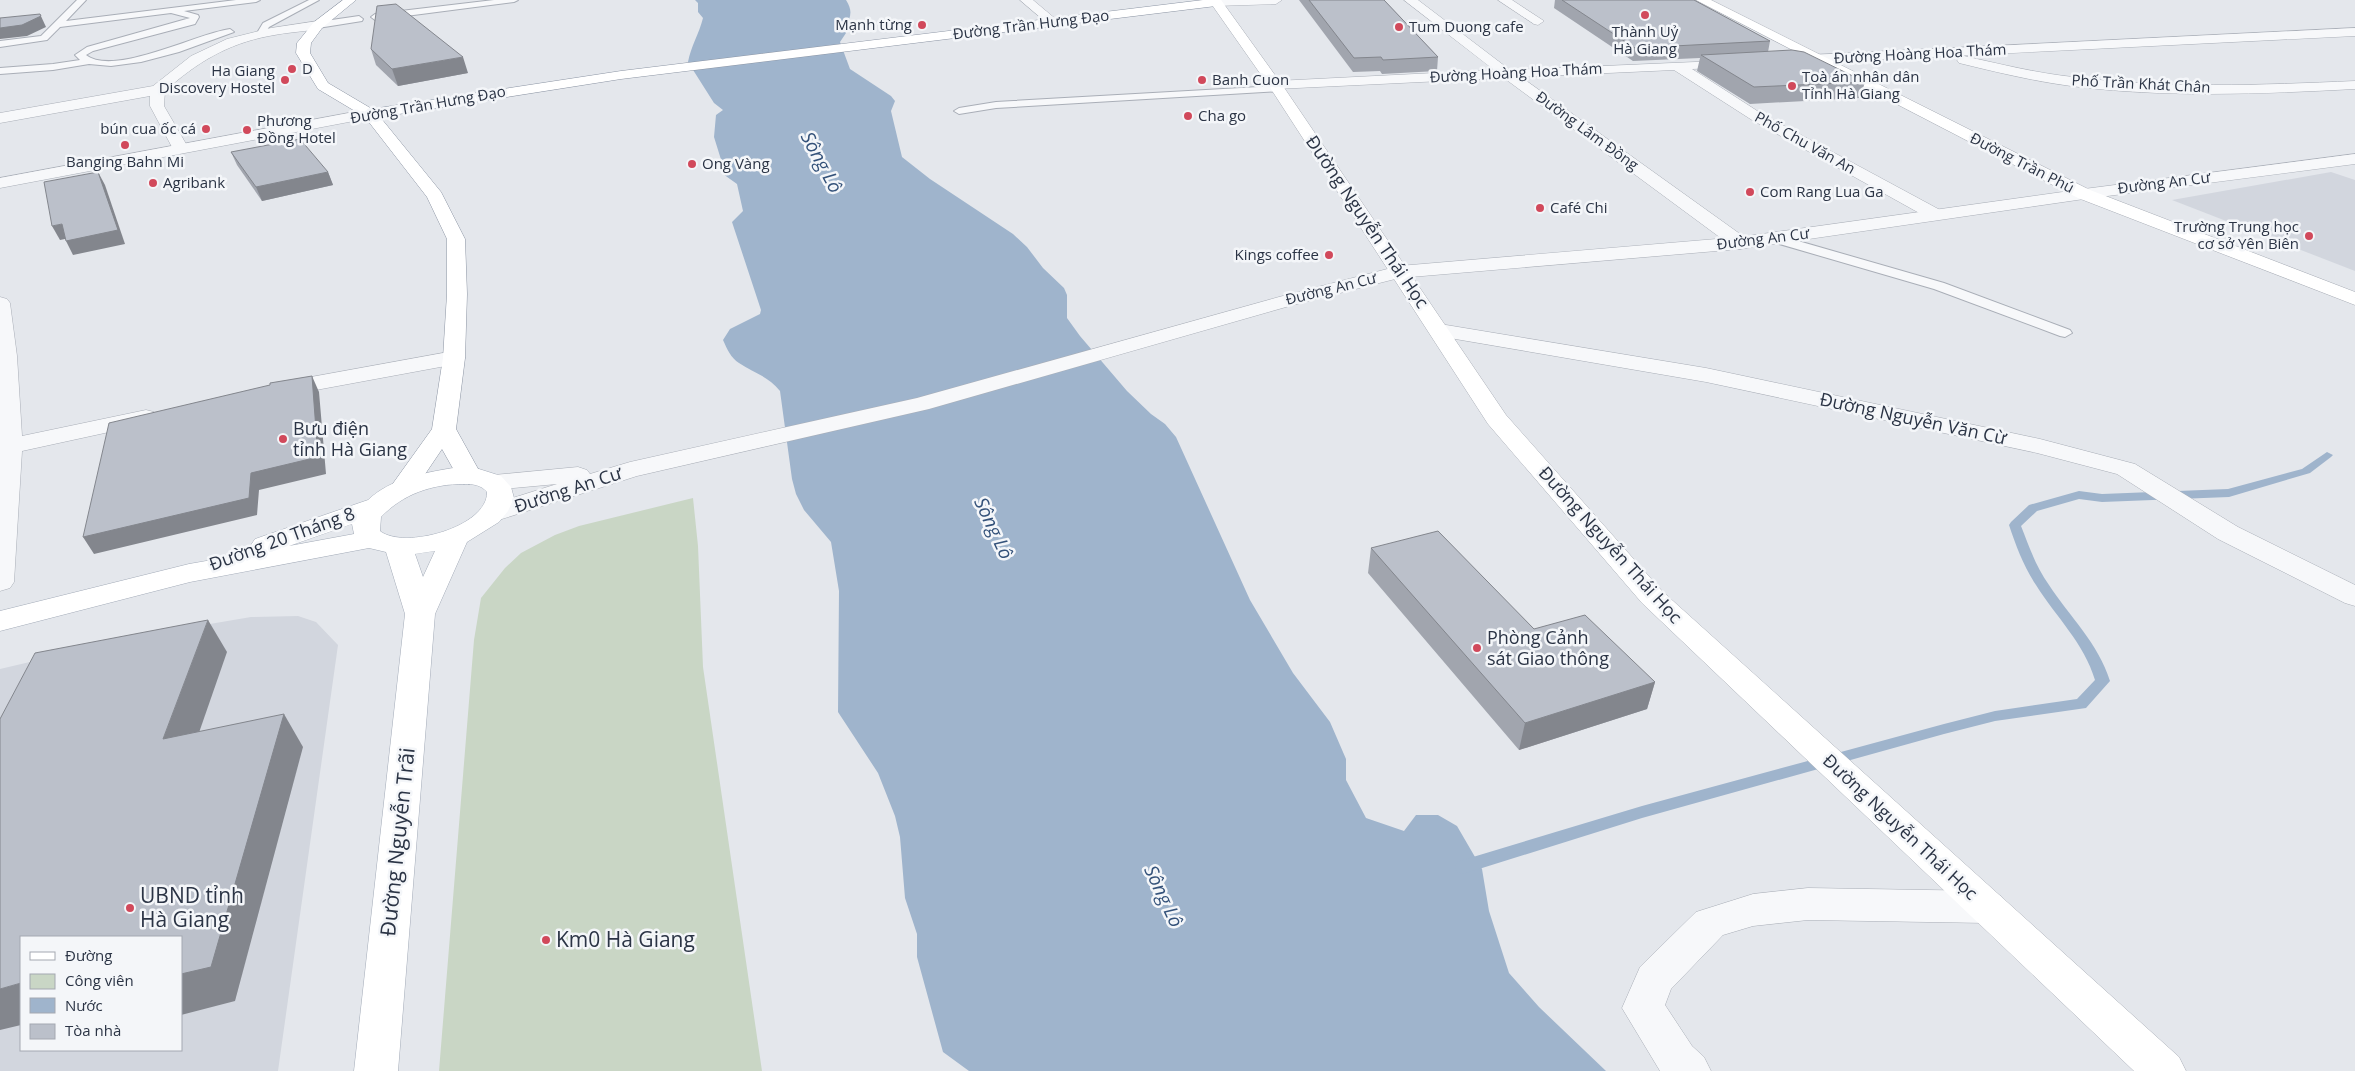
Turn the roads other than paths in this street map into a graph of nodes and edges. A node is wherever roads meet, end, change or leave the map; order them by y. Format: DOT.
graph roads {
  1 [pos="82,0"];
  2 [pos="256,0"];
  3 [pos="315,0"];
  4 [pos="350,0"];
  5 [pos="514,0"];
  6 [pos="1026,0"];
  7 [pos="1276,0"];
  8 [pos="1410,0"];
  9 [pos="1504,0"];
  10 [pos="1702,0"];
  11 [pos="1216,1"];
  12 [pos="90,10"];
  13 [pos="173,10"];
  14 [pos="71,11"];
  15 [pos="376,17"];
  16 [pos="359,19"];
  17 [pos="1052,21"];
  18 [pos="1538,21"];
  19 [pos="60,24"];
  20 [pos="318,25"];
  21 [pos="230,32"];
  22 [pos="2355,32"];
  23 [pos="252,33"];
  24 [pos="0,44"];
  25 [pos="1930,53"];
  26 [pos="1815,59"];
  27 [pos="88,61"];
  28 [pos="1776,61"];
  29 [pos="1746,62"];
  30 [pos="1677,66"];
  31 [pos="0,71"];
  32 [pos="1507,74"];
  33 [pos="2355,85"];
  34 [pos="1277,87"];
  35 [pos="158,90"];
  36 [pos="959,111"];
  37 [pos="370,114"];
  38 [pos="0,118"];
  39 [pos="181,150"];
  40 [pos="2355,159"];
  41 [pos="0,183"];
  42 [pos="2084,194"];
  43 [pos="1936,215"];
  44 [pos="1774,238"];
  45 [pos="1740,243"];
  46 [pos="1399,272"];
  47 [pos="2355,299"];
  48 [pos="0,304"];
  49 [pos="1440,330"];
  50 [pos="2065,332"];
  51 [pos="454,358"];
  52 [pos="258,394"];
  53 [pos="172,412"];
  54 [pos="444,430"];
  55 [pos="5,447"];
  56 [pos="630,470"];
  57 [pos="480,479"];
  58 [pos="402,490"];
  59 [pos="376,506"];
  60 [pos="494,513"];
  61 [pos="456,536"];
  62 [pos="385,543"];
  63 [pos="189,573"];
  64 [pos="0,582"];
  65 [pos="2355,596"];
  66 [pos="420,614"];
  67 [pos="0,621"];
  68 [pos="1987,907"];
  69 [pos="376,1071"];
  70 [pos="1689,1071"];
  71 [pos="2164,1071"];
  1 -- 14 [label="lane"];
  2 -- 13 [label="lane"];
  3 -- 23 [label="lane"];
  4 -- 20 [label="main road"];
  5 -- 15 [label="lane"];
  6 -- 17 [label="street"];
  7 -- 11 [label="street, Đường Trần Hưng Đạo"];
  8 -- 32 [label="street, Đường Lâm Đồng"];
  9 -- 18 [label="street"];
  10 -- 26 [label="main road, Đường Trần Phú"];
  11 -- 17 [label="main road, Đường Trần Hưng Đạo"];
  11 -- 34 [label="main road, Đường Nguyễn Thái Học"];
  12 -- 14 [label="lane"];
  13 -- 19 [label="lane"];
  13 -- 27 [label="lane"];
  14 -- 19 [label="lane"];
  16 -- 20 [label="lane"];
  17 -- 37 [label="main road, Đường Trần Hưng Đạo"];
  19 -- 24 [label="lane"];
  20 -- 23 [label="street"];
  20 -- 37 [label="main road"];
  21 -- 27 [label="lane"];
  22 -- 25 [label="street, Đường Hoàng Hoa Thám"];
  23 -- 35 [label="street"];
  25 -- 26 [label="street, Đường Hoàng Hoa Thám"];
  25 -- 33 [label="street, Phố Trần Khát Chân"];
  26 -- 28 [label="street, Đường Hoàng Hoa Thám"];
  26 -- 42 [label="main road, Đường Trần Phú"];
  27 -- 31 [label="lane"];
  29 -- 30 [label="street, Đường Hoàng Hoa Thám"];
  30 -- 32 [label="street, Đường Hoàng Hoa Thám"];
  30 -- 43 [label="street, Phố Chu Văn An"];
  32 -- 34 [label="street, Đường Hoàng Hoa Thám"];
  32 -- 45 [label="street, Đường Lâm Đồng"];
  34 -- 36 [label="lane"];
  34 -- 46 [label="main road, Đường Nguyễn Thái Học"];
  35 -- 38 [label="street"];
  35 -- 39 [label="street"];
  37 -- 39 [label="street, Đường Trần Hưng Đạo"];
  37 -- 51 [label="main road"];
  39 -- 41 [label="street, Đường Trần Hưng Đạo"];
  40 -- 42 [label="street, Đường An Cư"];
  42 -- 43 [label="street, Đường An Cư"];
  42 -- 47 [label="main road, Đường Trần Phú"];
  43 -- 44 [label="street, Đường An Cư"];
  44 -- 45 [label="street, Đường An Cư"];
  44 -- 50 [label="lane"];
  45 -- 46 [label="street, Đường An Cư"];
  46 -- 49 [label="main road, Đường Nguyễn Thái Học"];
  46 -- 56 [label="street, Đường An Cư"];
  48 -- 55 [label="street"];
  49 -- 65 [label="street, Đường Nguyễn Văn Cừ"];
  49 -- 68 [label="main road, Đường Nguyễn Thái Học"];
  51 -- 52 [label="street"];
  51 -- 54 [label="main road"];
  53 -- 55 [label="street"];
  54 -- 57 [label="main road"];
  54 -- 58 [label="main road"];
  55 -- 64 [label="street"];
  56 -- 57 [label="street, Đường An Cư"];
  56 -- 60 [label="street, Đường An Cư"];
  57 -- 58 [label="main road"];
  57 -- 60 [label="main road"];
  58 -- 59 [label="main road, Đường 20 Tháng 8"];
  59 -- 62 [label="main road, Đường Nguyễn Trãi"];
  59 -- 63 [label="main road, Đường 20 Tháng 8"];
  60 -- 61 [label="main road, Đường 20 Tháng 8"];
  61 -- 62 [label="main road, Đường 20 Tháng 8"];
  61 -- 66 [label="main road, Đường Nguyễn Trãi"];
  62 -- 63 [label="main road, Đường 20 Tháng 8"];
  62 -- 66 [label="main road, Đường Nguyễn Trãi"];
  63 -- 67 [label="main road, Đường 20 Tháng 8"];
  66 -- 69 [label="main road, Đường Nguyễn Trãi"];
  68 -- 70 [label="street"];
  68 -- 71 [label="main road, Đường Nguyễn Thái Học"];
}
